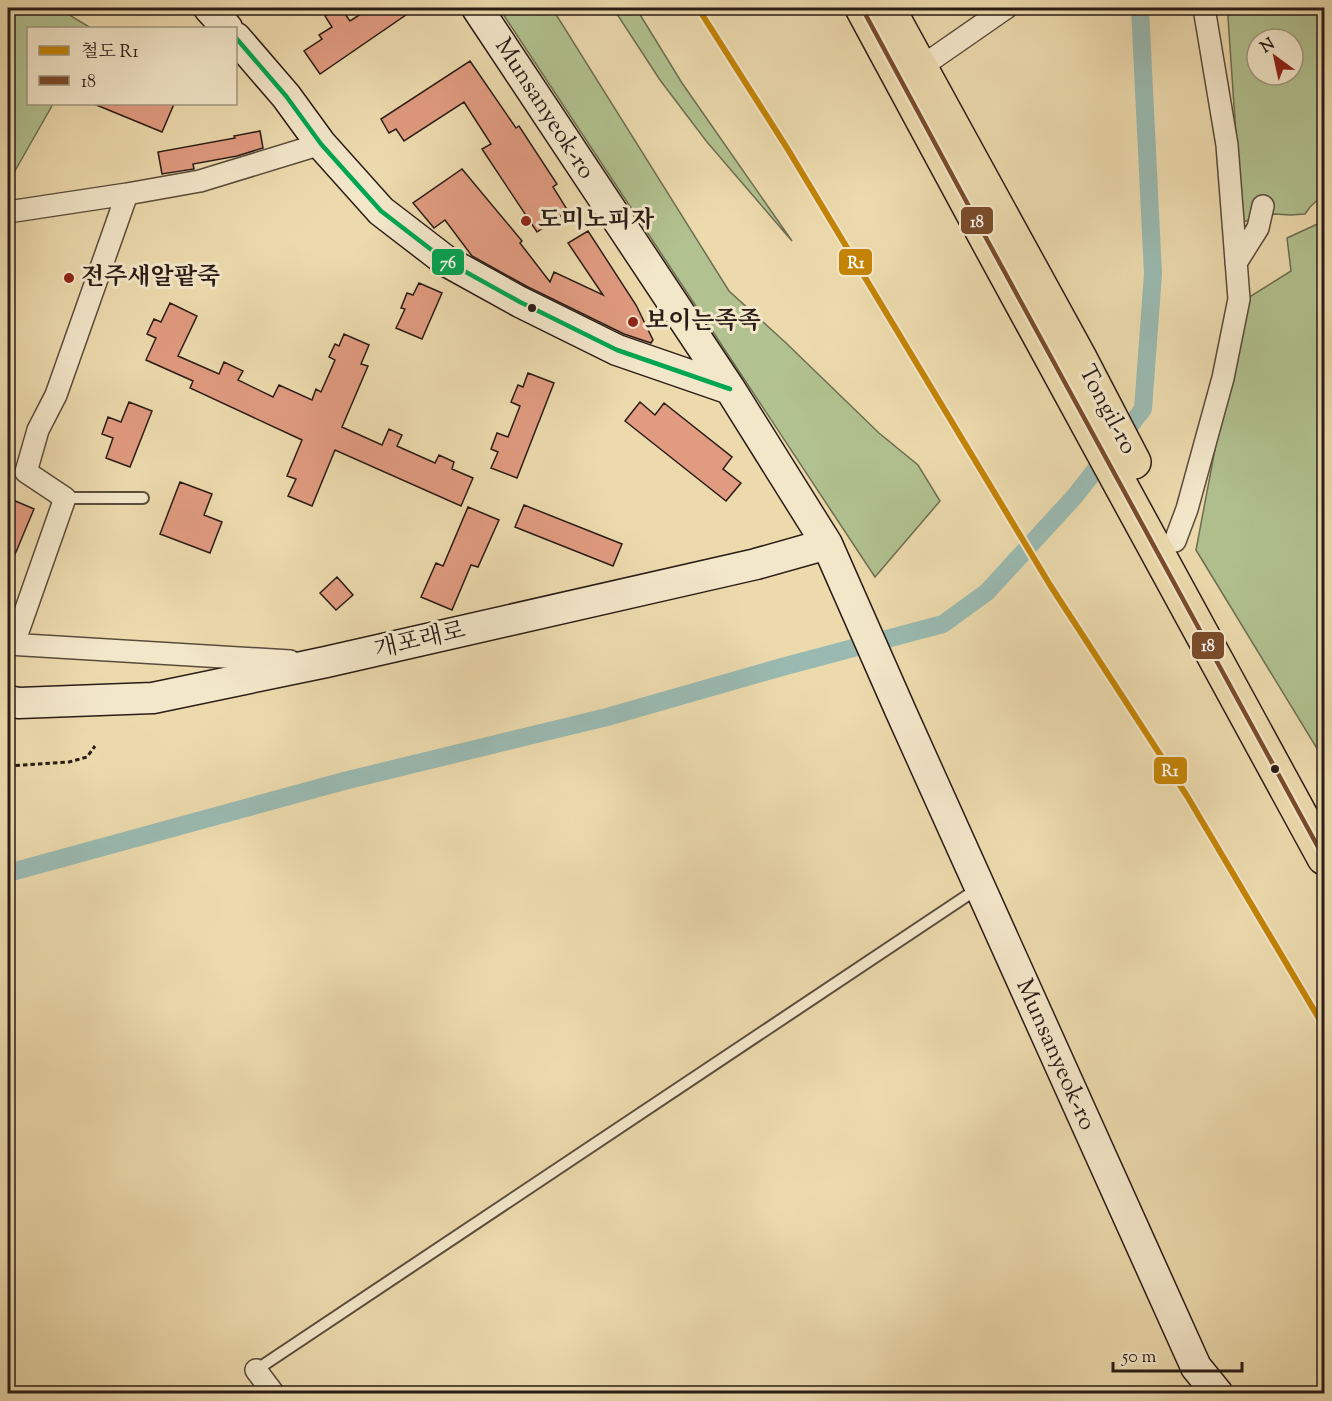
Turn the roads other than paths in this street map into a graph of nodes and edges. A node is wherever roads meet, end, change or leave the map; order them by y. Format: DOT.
graph roads {
  1 [pos="209,8"];
  2 [pos="477,8"];
  3 [pos="862,8"];
  4 [pos="888,8"];
  5 [pos="1006,8"];
  6 [pos="1204,8"];
  7 [pos="226,27"];
  8 [pos="237,39"];
  9 [pos="921,67"];
  10 [pos="321,144"];
  11 [pos="127,194"];
  12 [pos="1263,206"];
  13 [pos="8,212"];
  14 [pos="1236,263"];
  15 [pos="686,322"];
  16 [pos="649,361"];
  17 [pos="1069,364"];
  18 [pos="730,389"];
  19 [pos="65,498"];
  20 [pos="143,498"];
  21 [pos="827,544"];
  22 [pos="1179,561"];
  23 [pos="11,643"];
  24 [pos="326,662"];
  25 [pos="8,700"];
  26 [pos="1324,812"];
  27 [pos="1324,858"];
  28 [pos="980,887"];
  29 [pos="256,1370"];
  30 [pos="274,1394"];
  31 [pos="1218,1394"];
  1 -- 7 [label="street"];
  2 -- 15 [label="street, Munsanyeok-ro"];
  3 -- 17 [label="main road, Tongil-ro"];
  4 -- 9 [label="main road, Tongil-ro"];
  5 -- 9 [label="street"];
  6 -- 14 [label="street"];
  8 -- 10 [label="street"];
  9 -- 17 [label="main road, Tongil-ro"];
  10 -- 11 [label="street"];
  10 -- 16 [label="street"];
  11 -- 13 [label="street"];
  11 -- 19 [label="street"];
  12 -- 14 [label="street"];
  14 -- 22 [label="street"];
  15 -- 16 [label="street"];
  15 -- 18 [label="street, Munsanyeok-ro"];
  16 -- 18 [label="street"];
  17 -- 22 [label="main road, Tongil-ro"];
  18 -- 21 [label="street, Munsanyeok-ro"];
  19 -- 20 [label="lane"];
  19 -- 23 [label="street"];
  21 -- 24 [label="street, 개포래로"];
  21 -- 28 [label="street, Munsanyeok-ro"];
  22 -- 26 [label="main road, Tongil-ro"];
  22 -- 27 [label="main road, Tongil-ro"];
  23 -- 24 [label="street"];
  24 -- 25 [label="street, 개포래로"];
  28 -- 29 [label="lane"];
  28 -- 31 [label="street, Munsanyeok-ro"];
  29 -- 30 [label="street"];
}
